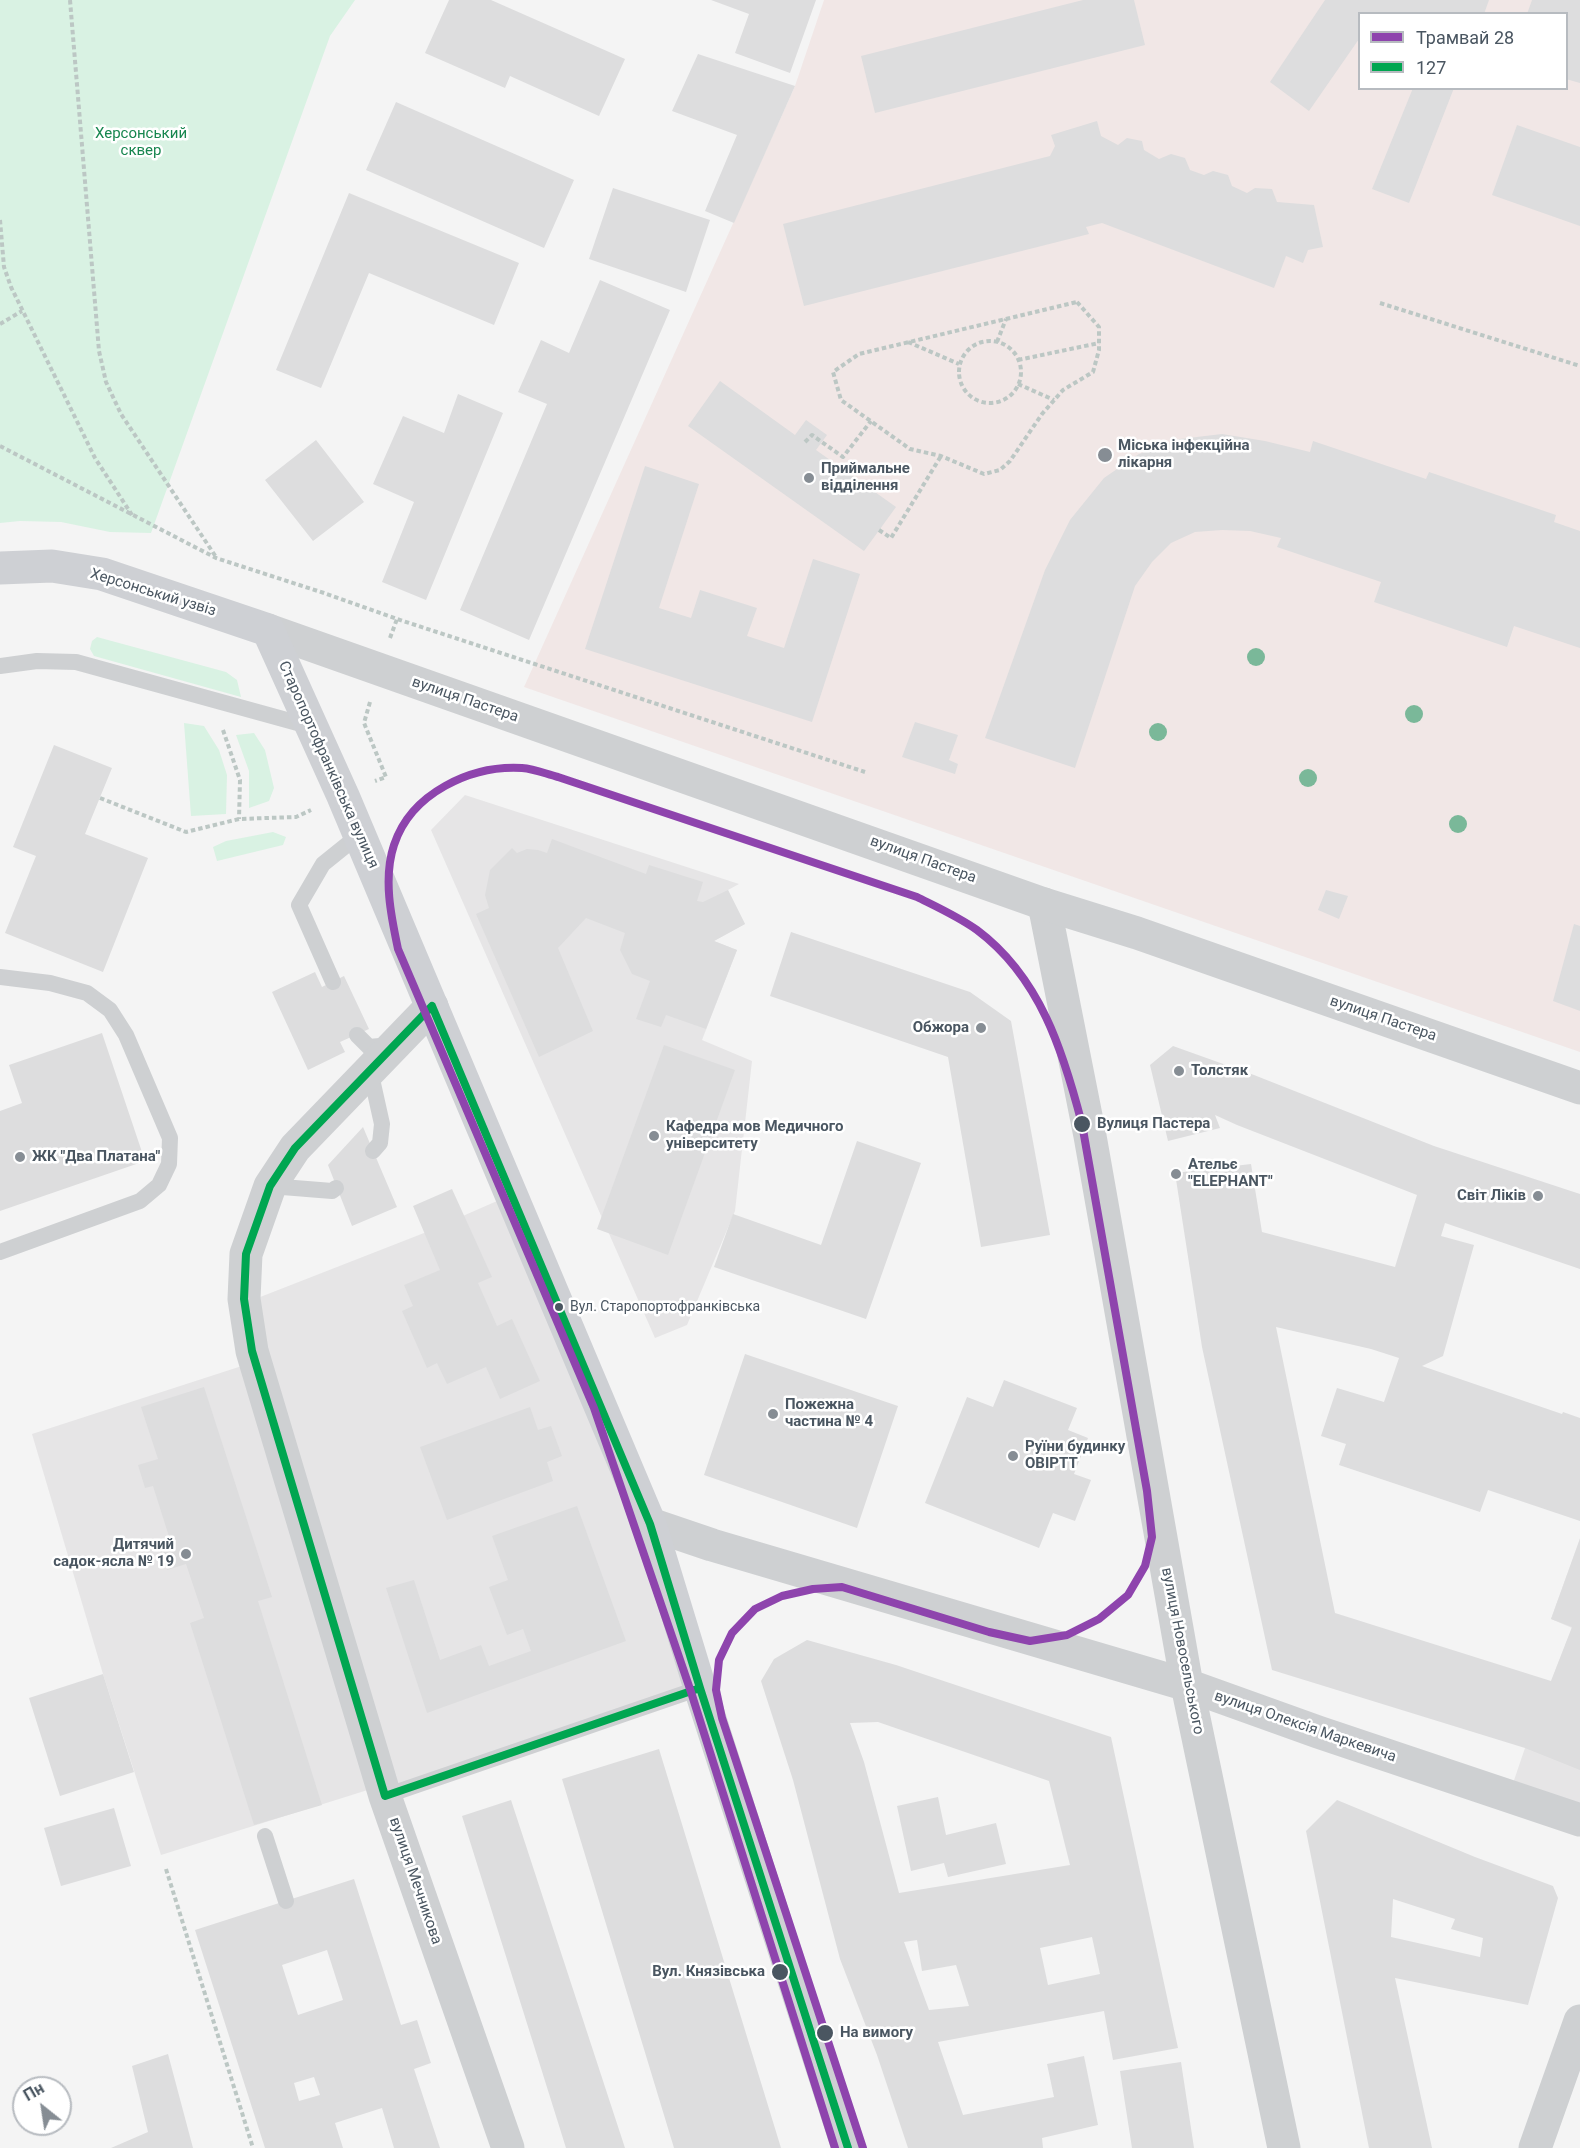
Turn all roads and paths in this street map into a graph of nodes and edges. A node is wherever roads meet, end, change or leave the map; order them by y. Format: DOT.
graph roads {
  1 [pos="70,0"];
  2 [pos="0,220"];
  3 [pos="1380,303"];
  4 [pos="22,311"];
  5 [pos="1006,319"];
  6 [pos="0,324"];
  7 [pos="908,342"];
  8 [pos="997,342"];
  9 [pos="1099,343"];
  10 [pos="1018,360"];
  11 [pos="960,364"];
  12 [pos="1580,366"];
  13 [pos="1018,384"];
  14 [pos="1054,400"];
  15 [pos="871,421"];
  16 [pos="806,442"];
  17 [pos="0,446"];
  18 [pos="941,456"];
  19 [pos="132,515"];
  20 [pos="879,530"];
  21 [pos="216,558"];
  22 [pos="0,568"];
  23 [pos="397,619"];
  24 [pos="268,630"];
  25 [pos="0,666"];
  26 [pos="380,671"];
  27 [pos="213,701"];
  28 [pos="313,727"];
  29 [pos="865,772"];
  30 [pos="343,796"];
  31 [pos="100,798"];
  32 [pos="239,819"];
  33 [pos="359,835"];
  34 [pos="1044,904"];
  35 [pos="0,977"];
  36 [pos="333,982"];
  37 [pos="432,1006"];
  38 [pos="357,1035"];
  39 [pos="395,1044"];
  40 [pos="370,1070"];
  41 [pos="1580,1088"];
  42 [pos="373,1151"];
  43 [pos="270,1186"];
  44 [pos="336,1188"];
  45 [pos="0,1252"];
  46 [pos="650,1524"];
  47 [pos="1187,1685"];
  48 [pos="700,1688"];
  49 [pos="386,1796"];
  50 [pos="1580,1820"];
  51 [pos="265,1836"];
  52 [pos="166,1869"];
  53 [pos="286,1900"];
  54 [pos="1580,2021"];
  55 [pos="253,2148"];
  56 [pos="508,2148"];
  57 [pos="848,2148"];
  58 [pos="1284,2148"];
  59 [pos="1535,2148"];
  1 -- 21 [label="path"];
  2 -- 4 [label="path"];
  3 -- 12 [label="path"];
  4 -- 6 [label="path"];
  4 -- 19 [label="path"];
  5 -- 7 [label="path"];
  5 -- 8 [label="path"];
  5 -- 9 [label="path"];
  7 -- 11 [label="path"];
  7 -- 15 [label="path"];
  8 -- 10 [label="path"];
  8 -- 11 [label="path"];
  9 -- 10 [label="path"];
  9 -- 14 [label="path"];
  10 -- 13 [label="path"];
  11 -- 13 [label="path"];
  13 -- 14 [label="path"];
  14 -- 18 [label="path"];
  15 -- 16 [label="path"];
  15 -- 18 [label="path"];
  17 -- 19 [label="path"];
  18 -- 20 [label="path"];
  19 -- 21 [label="path"];
  21 -- 23 [label="path"];
  22 -- 24 [label="main road, Херсонський узвіз"];
  23 -- 26 [label="path"];
  23 -- 29 [label="path"];
  24 -- 26 [label="street, вулиця Пастера"];
  24 -- 28 [label="main road, Старопортофранківська вулиця"];
  25 -- 27 [label="lane"];
  26 -- 30 [label="path"];
  26 -- 34 [label="street, вулиця Пастера"];
  27 -- 28 [label="lane"];
  27 -- 32 [label="path"];
  28 -- 30 [label="main road, Старопортофранківська вулиця"];
  30 -- 32 [label="path"];
  30 -- 33 [label="main road, Старопортофранківська вулиця"];
  31 -- 32 [label="path"];
  33 -- 36 [label="lane"];
  33 -- 37 [label="main road, Старопортофранківська вулиця"];
  34 -- 41 [label="street, вулиця Пастера"];
  34 -- 47 [label="street, вулиця Новосельського"];
  35 -- 45 [label="lane"];
  37 -- 39 [label="street, вулиця Мечникова"];
  37 -- 46 [label="main road, Старопортофранківська вулиця"];
  38 -- 39 [label="lane"];
  39 -- 40 [label="street, вулиця Мечникова"];
  40 -- 42 [label="lane"];
  40 -- 43 [label="street, вулиця Мечникова"];
  43 -- 44 [label="lane"];
  43 -- 49 [label="street, вулиця Мечникова"];
  46 -- 47 [label="street, вулиця Олексія Маркевича"];
  46 -- 48 [label="main road, Старопортофранківська вулиця"];
  47 -- 50 [label="street, вулиця Олексія Маркевича"];
  47 -- 58 [label="street, вулиця Новосельського"];
  48 -- 49 [label="lane"];
  48 -- 57 [label="main road, Старопортофранківська вулиця"];
  49 -- 56 [label="street, вулиця Мечникова"];
  51 -- 53 [label="lane"];
  52 -- 55 [label="path"];
  54 -- 59 [label="street"];
}
